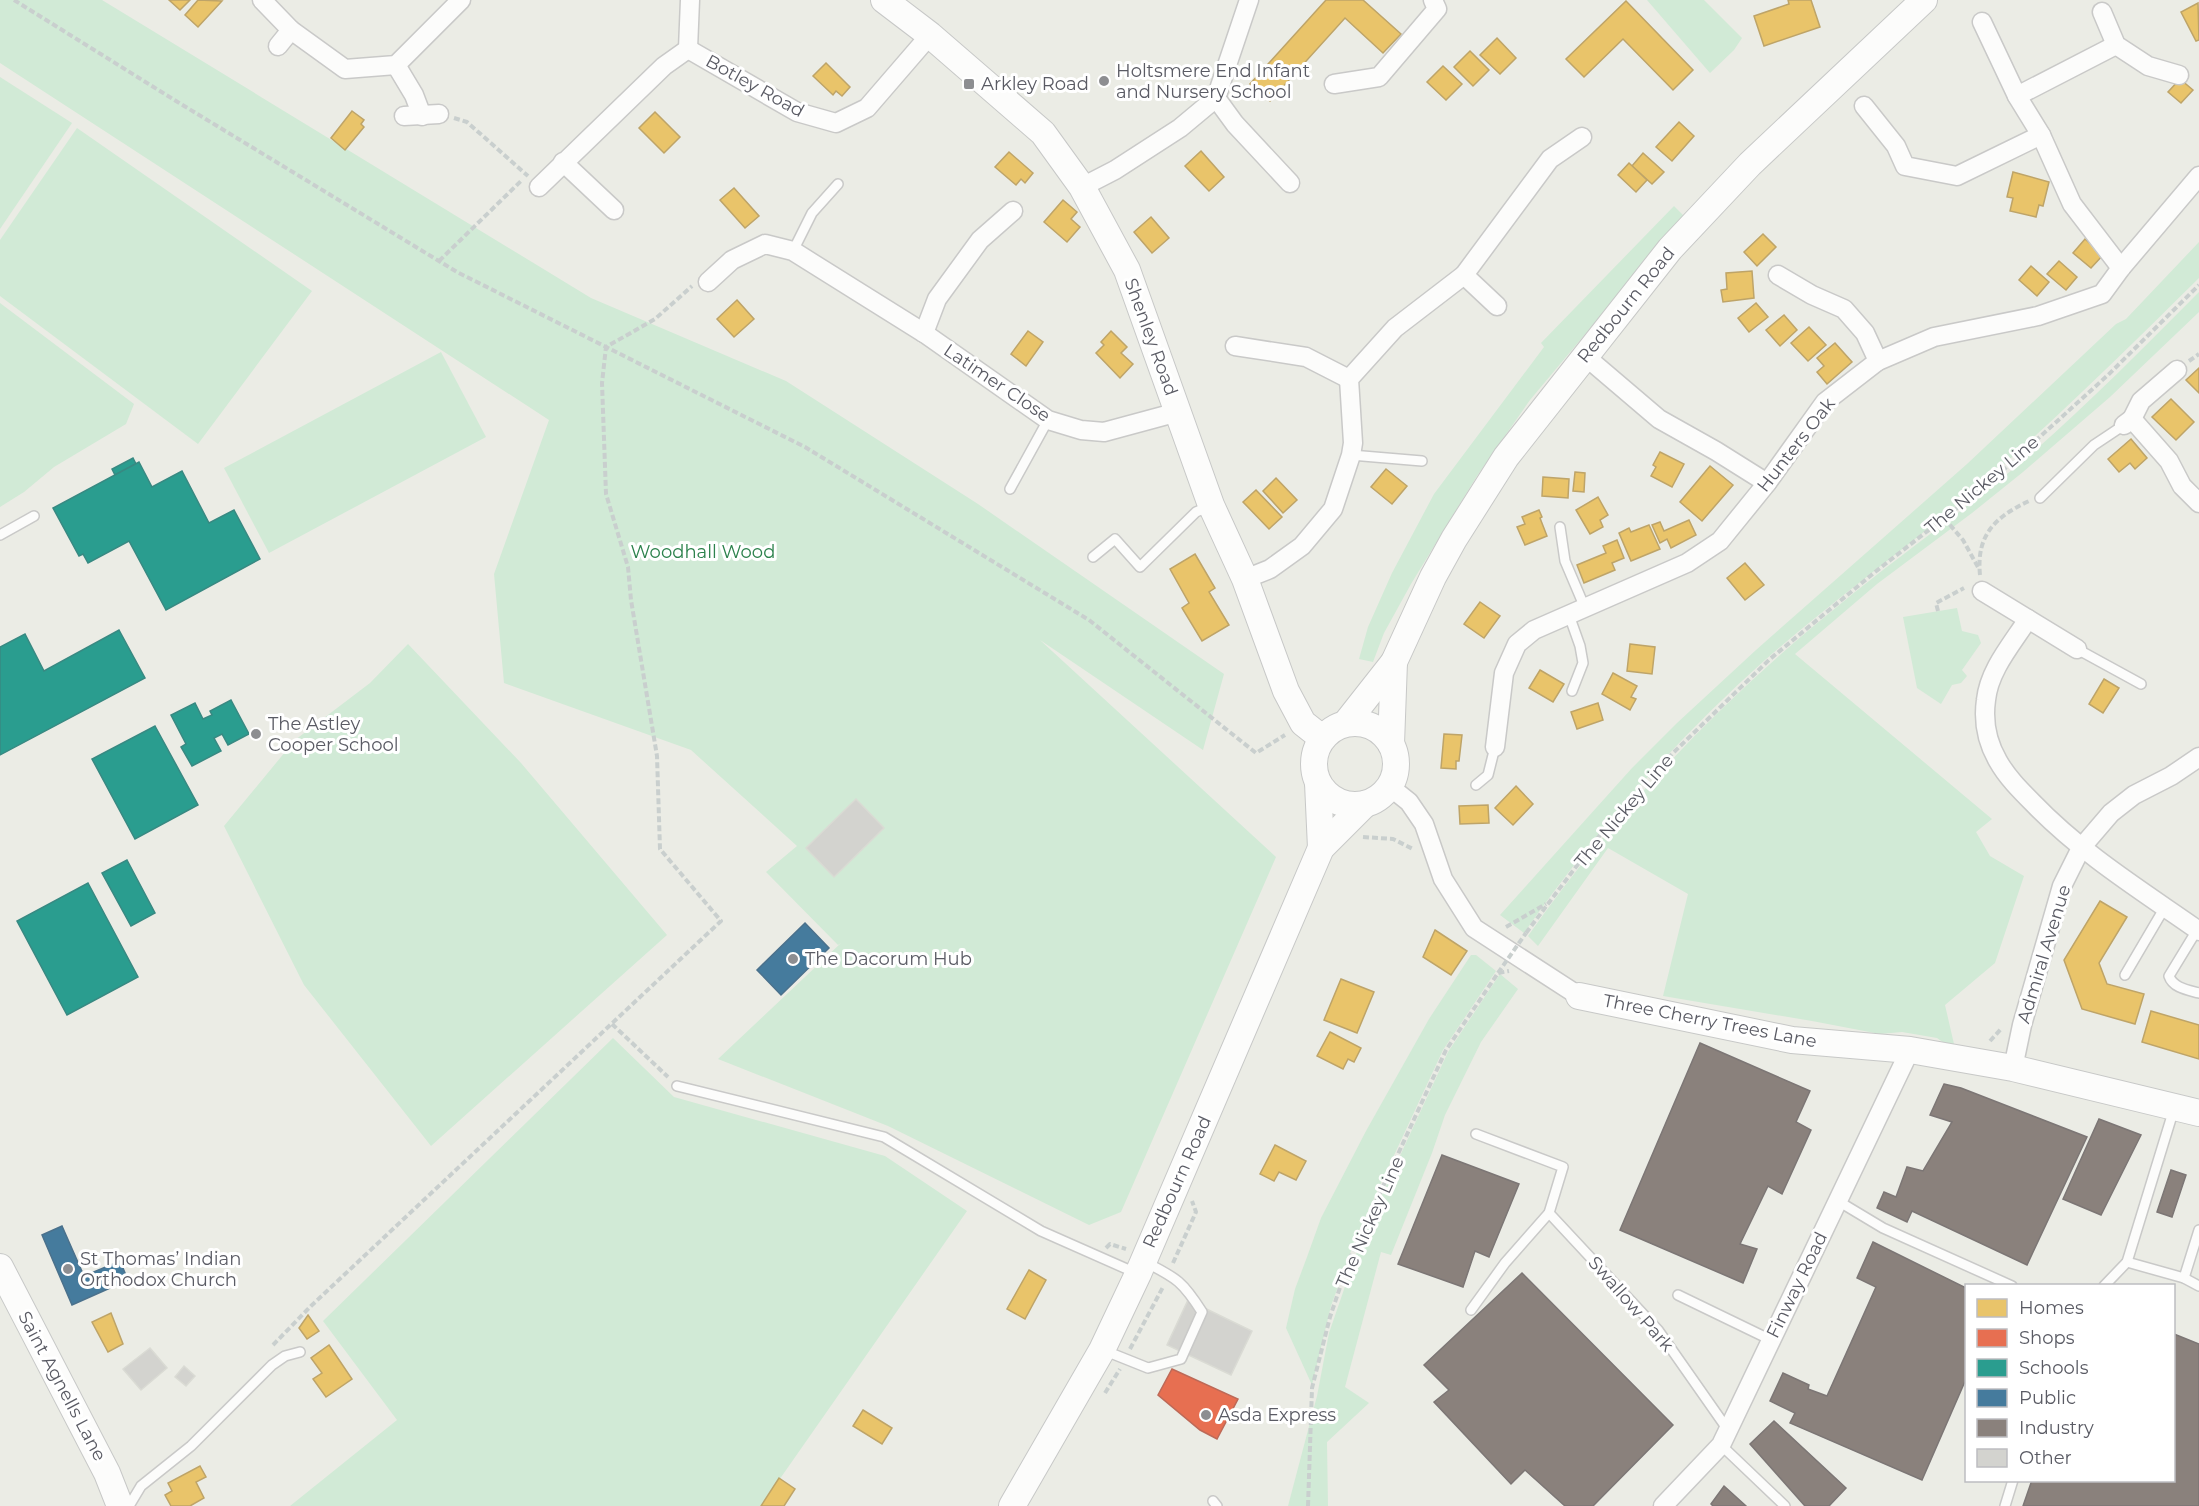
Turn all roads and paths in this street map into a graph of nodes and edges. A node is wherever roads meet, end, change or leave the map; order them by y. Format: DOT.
graph roads {
  1 [pos="14,0"];
  2 [pos="262,0"];
  3 [pos="461,0"];
  4 [pos="690,0"];
  5 [pos="1249,0"];
  6 [pos="1433,0"];
  7 [pos="1924,0"];
  8 [pos="898,7"];
  9 [pos="2102,12"];
  10 [pos="1982,22"];
  11 [pos="291,30"];
  12 [pos="930,35"];
  13 [pos="2116,45"];
  14 [pos="278,46"];
  15 [pos="688,49"];
  16 [pos="396,65"];
  17 [pos="2178,75"];
  18 [pos="1334,84"];
  19 [pos="2018,96"];
  20 [pos="1216,98"];
  21 [pos="1864,106"];
  22 [pos="422,115"];
  23 [pos="2041,135"];
  24 [pos="1582,137"];
  25 [pos="563,162"];
  26 [pos="2199,176"];
  27 [pos="533,181"];
  28 [pos="1290,183"];
  29 [pos="838,184"];
  30 [pos="1082,186"];
  31 [pos="614,210"];
  32 [pos="1013,211"];
  33 [pos="793,251"];
  34 [pos="439,261"];
  35 [pos="2121,268"];
  36 [pos="1464,275"];
  37 [pos="1778,275"];
  38 [pos="708,282"];
  39 [pos="2199,285"];
  40 [pos="1497,306"];
  41 [pos="924,333"];
  42 [pos="1234,346"];
  43 [pos="606,347"];
  44 [pos="1585,356"];
  45 [pos="1878,361"];
  46 [pos="2177,370"];
  47 [pos="1349,379"];
  48 [pos="1179,412"];
  49 [pos="1048,420"];
  50 [pos="2128,422"];
  51 [pos="1351,455"];
  52 [pos="1422,461"];
  53 [pos="1767,483"];
  54 [pos="1010,489"];
  55 [pos="2040,498"];
  56 [pos="2199,503"];
  57 [pos="1211,505"];
  58 [pos="34,516"];
  59 [pos="1944,518"];
  60 [pos="1560,527"];
  61 [pos="0,535"];
  62 [pos="1093,557"];
  63 [pos="1980,570"];
  64 [pos="1245,579"];
  65 [pos="1981,585"];
  66 [pos="1938,611"];
  67 [pos="1577,612"];
  68 [pos="2028,620"];
  69 [pos="2077,649"];
  70 [pos="1394,662"];
  71 [pos="2141,684"];
  72 [pos="1572,691"];
  73 [pos="1346,723"];
  74 [pos="1313,730"];
  75 [pos="1391,744"];
  76 [pos="1495,747"];
  77 [pos="2199,757"];
  78 [pos="1318,783"];
  79 [pos="1476,785"];
  80 [pos="1389,786"];
  81 [pos="1365,804"];
  82 [pos="1359,837"];
  83 [pos="1321,848"];
  84 [pos="2081,849"];
  85 [pos="1437,863"];
  86 [pos="1549,902"];
  87 [pos="2165,908"];
  88 [pos="2198,931"];
  89 [pos="1489,937"];
  90 [pos="2125,975"];
  91 [pos="2199,993"];
  92 [pos="1579,996"];
  93 [pos="612,1024"];
  94 [pos="2001,1029"];
  95 [pos="1985,1042"];
  96 [pos="1910,1050"];
  97 [pos="2013,1068"];
  98 [pos="677,1086"];
  99 [pos="2175,1107"];
  100 [pos="2199,1113"];
  101 [pos="1476,1134"];
  102 [pos="1188,1192"];
  103 [pos="1838,1201"];
  104 [pos="1549,1213"];
  105 [pos="2199,1230"];
  106 [pos="1176,1255"];
  107 [pos="2127,1262"];
  108 [pos="0,1267"];
  109 [pos="1140,1268"];
  110 [pos="2184,1278"];
  111 [pos="2008,1284"];
  112 [pos="2106,1284"];
  113 [pos="2199,1286"];
  114 [pos="1159,1294"];
  115 [pos="1678,1295"];
  116 [pos="1470,1310"];
  117 [pos="1772,1340"];
  118 [pos="1133,1344"];
  119 [pos="270,1349"];
  120 [pos="1102,1350"];
  121 [pos="300,1352"];
  122 [pos="1725,1438"];
  123 [pos="2012,1482"];
  124 [pos="1665,1505"];
  125 [pos="120,1506"];
  126 [pos="129,1506"];
  127 [pos="1012,1506"];
  128 [pos="1308,1506"];
  129 [pos="1785,1506"];
  130 [pos="2005,1506"];
  1 -- 34 [label="path"];
  2 -- 11 [label="street"];
  3 -- 16 [label="street"];
  4 -- 15 [label="street, Botley Road"];
  5 -- 20 [label="street"];
  6 -- 18 [label="street"];
  7 -- 44 [label="main road, Redbourn Road"];
  8 -- 12 [label="main road, Shenley Road"];
  9 -- 13 [label="street"];
  10 -- 19 [label="street"];
  11 -- 14 [label="street"];
  11 -- 16 [label="street"];
  12 -- 15 [label="street, Botley Road"];
  12 -- 30 [label="main road, Shenley Road"];
  13 -- 17 [label="street"];
  13 -- 19 [label="street"];
  15 -- 25 [label="street, Botley Road"];
  16 -- 22 [label="street"];
  19 -- 23 [label="street"];
  20 -- 28 [label="street"];
  20 -- 30 [label="street"];
  21 -- 23 [label="street"];
  22 -- 27 [label="path"];
  23 -- 35 [label="street"];
  24 -- 36 [label="street"];
  25 -- 27 [label="street, Botley Road"];
  25 -- 31 [label="street"];
  26 -- 35 [label="street, Hunters Oak"];
  27 -- 34 [label="path"];
  29 -- 33 [label="lane"];
  30 -- 48 [label="main road, Shenley Road"];
  32 -- 41 [label="street, Latimer Close"];
  33 -- 38 [label="street, Latimer Close"];
  33 -- 41 [label="street, Latimer Close"];
  34 -- 43 [label="path"];
  35 -- 45 [label="street, Hunters Oak"];
  36 -- 40 [label="street"];
  36 -- 47 [label="street"];
  37 -- 45 [label="street"];
  38 -- 43 [label="path"];
  39 -- 59 [label="path, The Nickey Line"];
  41 -- 49 [label="street, Latimer Close"];
  42 -- 47 [label="street"];
  43 -- 74 [label="path"];
  43 -- 93 [label="path"];
  44 -- 53 [label="street"];
  44 -- 70 [label="main road, Redbourn Road"];
  45 -- 53 [label="street, Hunters Oak"];
  46 -- 50 [label="street"];
  47 -- 51 [label="street"];
  48 -- 49 [label="street, Latimer Close"];
  48 -- 57 [label="main road, Shenley Road"];
  49 -- 54 [label="lane"];
  50 -- 55 [label="lane"];
  50 -- 56 [label="street"];
  51 -- 52 [label="lane"];
  51 -- 64 [label="street"];
  53 -- 67 [label="street, Hunters Oak"];
  55 -- 63 [label="path"];
  57 -- 62 [label="lane"];
  57 -- 64 [label="main road, Shenley Road"];
  58 -- 61 [label="lane"];
  59 -- 63 [label="path"];
  59 -- 86 [label="path, The Nickey Line"];
  60 -- 67 [label="lane"];
  63 -- 65 [label="path"];
  64 -- 74 [label="main road, Shenley Road"];
  65 -- 66 [label="path"];
  65 -- 68 [label="street"];
  67 -- 72 [label="lane"];
  67 -- 76 [label="street, Hunters Oak"];
  68 -- 69 [label="street"];
  68 -- 84 [label="street"];
  69 -- 71 [label="lane"];
  70 -- 73 [label="main road, Redbourn Road"];
  70 -- 75 [label="main road, Redbourn Road"];
  73 -- 74 [label="main road"];
  73 -- 75 [label="main road"];
  74 -- 78 [label="main road"];
  75 -- 80 [label="main road"];
  76 -- 79 [label="lane"];
  77 -- 84 [label="street, Admiral Avenue"];
  78 -- 81 [label="main road"];
  78 -- 83 [label="main road, Redbourn Road"];
  80 -- 81 [label="main road"];
  80 -- 85 [label="street, Three Cherry Trees Lane"];
  81 -- 83 [label="main road, Redbourn Road"];
  82 -- 85 [label="path"];
  83 -- 109 [label="main road, Redbourn Road"];
  84 -- 87 [label="street"];
  84 -- 97 [label="street, Admiral Avenue"];
  85 -- 89 [label="street, Three Cherry Trees Lane"];
  86 -- 89 [label="path"];
  86 -- 128 [label="path, The Nickey Line, bridge"];
  87 -- 88 [label="street"];
  87 -- 90 [label="lane"];
  88 -- 91 [label="lane"];
  89 -- 92 [label="street, Three Cherry Trees Lane"];
  92 -- 96 [label="main road, Three Cherry Trees Lane"];
  93 -- 98 [label="path"];
  93 -- 119 [label="path"];
  94 -- 95 [label="path"];
  96 -- 97 [label="main road, Three Cherry Trees Lane"];
  96 -- 103 [label="street, Finway Road"];
  97 -- 99 [label="main road, Three Cherry Trees Lane"];
  98 -- 109 [label="lane"];
  99 -- 100 [label="main road, Three Cherry Trees Lane"];
  99 -- 107 [label="lane"];
  101 -- 104 [label="lane"];
  102 -- 106 [label="path"];
  103 -- 111 [label="lane"];
  103 -- 117 [label="street, Finway Road"];
  104 -- 116 [label="lane"];
  104 -- 122 [label="lane, Swallow Park"];
  105 -- 110 [label="lane"];
  107 -- 110 [label="lane"];
  107 -- 112 [label="lane"];
  108 -- 125 [label="main road, Saint Agnells Lane"];
  109 -- 120 [label="main road, Redbourn Road"];
  109 -- 120 [label="lane"];
  110 -- 113 [label="lane"];
  114 -- 118 [label="path"];
  115 -- 117 [label="lane"];
  117 -- 122 [label="street, Finway Road"];
  120 -- 127 [label="main road, Redbourn Road"];
  121 -- 126 [label="lane"];
  122 -- 124 [label="street, Finway Road"];
  122 -- 129 [label="lane, Swallow Park"];
  123 -- 130 [label="lane"];
}
